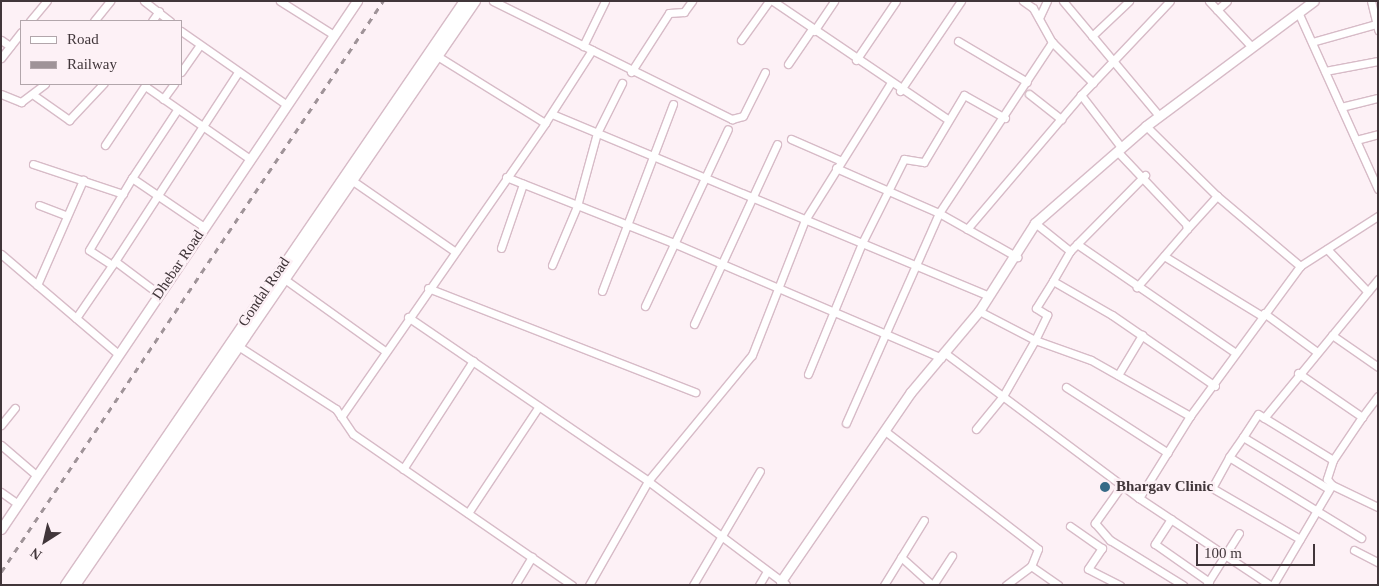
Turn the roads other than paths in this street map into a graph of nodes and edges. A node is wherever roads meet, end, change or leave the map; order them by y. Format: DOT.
graph roads {
  1 [pos="47,1"];
  2 [pos="110,1"];
  3 [pos="144,1"];
  4 [pos="280,1"];
  5 [pos="357,1"];
  6 [pos="464,1"];
  7 [pos="474,1"];
  8 [pos="493,1"];
  9 [pos="605,1"];
  10 [pos="692,1"];
  11 [pos="769,1"];
  12 [pos="773,1"];
  13 [pos="834,1"];
  14 [pos="896,1"];
  15 [pos="961,1"];
  16 [pos="1023,1"];
  17 [pos="1047,1"];
  18 [pos="1064,1"];
  19 [pos="1129,1"];
  20 [pos="1170,1"];
  21 [pos="1209,1"];
  22 [pos="1227,1"];
  23 [pos="1314,1"];
  24 [pos="1371,1"];
  25 [pos="1218,10"];
  26 [pos="159,11"];
  27 [pos="1298,12"];
  28 [pos="1039,18"];
  29 [pos="31,20"];
  30 [pos="95,20"];
  31 [pos="153,20"];
  32 [pos="169,20"];
  33 [pos="1377,27"];
  34 [pos="813,30"];
  35 [pos="182,32"];
  36 [pos="20,33"];
  37 [pos="334,35"];
  38 [pos="1092,36"];
  39 [pos="1,40"];
  40 [pos="741,40"];
  41 [pos="958,41"];
  42 [pos="1052,42"];
  43 [pos="1312,42"];
  44 [pos="10,46"];
  45 [pos="199,46"];
  46 [pos="583,46"];
  47 [pos="1250,46"];
  48 [pos="592,50"];
  49 [pos="433,54"];
  50 [pos="1,58"];
  51 [pos="1113,59"];
  52 [pos="856,60"];
  53 [pos="1378,60"];
  54 [pos="788,64"];
  55 [pos="182,71"];
  56 [pos="1325,71"];
  57 [pos="238,72"];
  58 [pos="632,72"];
  59 [pos="765,72"];
  60 [pos="1027,82"];
  61 [pos="622,83"];
  62 [pos="1093,83"];
  63 [pos="890,84"];
  64 [pos="44,85"];
  65 [pos="102,85"];
  66 [pos="146,85"];
  67 [pos="173,85"];
  68 [pos="900,92"];
  69 [pos="1,94"];
  70 [pos="1030,94"];
  71 [pos="1081,95"];
  72 [pos="35,96"];
  73 [pos="1378,98"];
  74 [pos="163,99"];
  75 [pos="673,104"];
  76 [pos="287,105"];
  77 [pos="1341,107"];
  78 [pos="177,110"];
  79 [pos="552,114"];
  80 [pos="1159,116"];
  81 [pos="1005,118"];
  82 [pos="1061,118"];
  83 [pos="947,120"];
  84 [pos="545,123"];
  85 [pos="200,126"];
  86 [pos="1146,126"];
  87 [pos="728,130"];
  88 [pos="597,133"];
  89 [pos="1378,134"];
  90 [pos="791,139"];
  91 [pos="1356,140"];
  92 [pos="777,144"];
  93 [pos="105,145"];
  94 [pos="1119,149"];
  95 [pos="650,156"];
  96 [pos="250,159"];
  97 [pos="839,160"];
  98 [pos="33,164"];
  99 [pos="836,168"];
  100 [pos="1145,176"];
  101 [pos="506,177"];
  102 [pos="132,178"];
  103 [pos="707,179"];
  104 [pos="83,180"];
  105 [pos="350,180"];
  106 [pos="523,184"];
  107 [pos="1378,189"];
  108 [pos="123,194"];
  109 [pos="889,194"];
  110 [pos="159,196"];
  111 [pos="1217,196"];
  112 [pos="753,198"];
  113 [pos="39,205"];
  114 [pos="577,206"];
  115 [pos="939,213"];
  116 [pos="67,216"];
  117 [pos="1378,216"];
  118 [pos="805,220"];
  119 [pos="1035,223"];
  120 [pos="627,226"];
  121 [pos="204,227"];
  122 [pos="967,229"];
  123 [pos="1187,229"];
  124 [pos="672,242"];
  125 [pos="862,243"];
  126 [pos="1077,244"];
  127 [pos="501,248"];
  128 [pos="1327,249"];
  129 [pos="454,251"];
  130 [pos="1070,251"];
  131 [pos="1,254"];
  132 [pos="1164,256"];
  133 [pos="1017,257"];
  134 [pos="114,263"];
  135 [pos="913,263"];
  136 [pos="552,265"];
  137 [pos="720,266"];
  138 [pos="1300,266"];
  139 [pos="282,278"];
  140 [pos="1378,279"];
  141 [pos="1053,282"];
  142 [pos="37,286"];
  143 [pos="1137,286"];
  144 [pos="428,288"];
  145 [pos="778,288"];
  146 [pos="602,291"];
  147 [pos="1368,292"];
  148 [pos="159,294"];
  149 [pos="987,296"];
  150 [pos="645,306"];
  151 [pos="979,311"];
  152 [pos="832,312"];
  153 [pos="1263,315"];
  154 [pos="408,317"];
  155 [pos="76,318"];
  156 [pos="694,324"];
  157 [pos="883,333"];
  158 [pos="1142,335"];
  159 [pos="1332,335"];
  160 [pos="1035,340"];
  161 [pos="235,344"];
  162 [pos="385,351"];
  163 [pos="1234,352"];
  164 [pos="1317,352"];
  165 [pos="118,354"];
  166 [pos="943,356"];
  167 [pos="473,361"];
  168 [pos="1378,367"];
  169 [pos="1298,373"];
  170 [pos="808,374"];
  171 [pos="1118,375"];
  172 [pos="1215,386"];
  173 [pos="1066,387"];
  174 [pos="695,392"];
  175 [pos="1004,396"];
  176 [pos="1378,396"];
  177 [pos="539,406"];
  178 [pos="15,408"];
  179 [pos="1190,416"];
  180 [pos="341,417"];
  181 [pos="1362,417"];
  182 [pos="1264,418"];
  183 [pos="846,423"];
  184 [pos="1,425"];
  185 [pos="976,428"];
  186 [pos="885,431"];
  187 [pos="1243,437"];
  188 [pos="1,445"];
  189 [pos="1168,453"];
  190 [pos="1229,457"];
  191 [pos="1333,460"];
  192 [pos="403,469"];
  193 [pos="760,471"];
  194 [pos="36,475"];
  195 [pos="648,481"];
  196 [pos="1122,485"];
  197 [pos="1330,487"];
  198 [pos="1,492"];
  199 [pos="1139,498"];
  200 [pos="1376,503"];
  201 [pos="18,504"];
  202 [pos="1316,512"];
  203 [pos="468,513"];
  204 [pos="1172,519"];
  205 [pos="924,520"];
  206 [pos="1070,526"];
  207 [pos="1,529"];
  208 [pos="1240,533"];
  209 [pos="719,536"];
  210 [pos="1361,538"];
  211 [pos="1300,539"];
  212 [pos="1354,550"];
  213 [pos="952,556"];
  214 [pos="1227,556"];
  215 [pos="532,557"];
  216 [pos="901,557"];
  217 [pos="1378,562"];
  218 [pos="1031,566"];
  219 [pos="767,571"];
  220 [pos="783,583"];
  221 [pos="1208,583"];
  222 [pos="1008,584"];
  223 [pos="66,585"];
  224 [pos="75,585"];
  225 [pos="515,585"];
  226 [pos="572,585"];
  227 [pos="589,585"];
  228 [pos="693,585"];
  229 [pos="759,585"];
  230 [pos="884,585"];
  231 [pos="932,585"];
  232 [pos="1058,585"];
  233 [pos="1120,585"];
  234 [pos="1184,585"];
  235 [pos="1271,585"];
  1 -- 29 [label="street"];
  2 -- 30 [label="street"];
  3 -- 26 [label="street"];
  4 -- 37 [label="street"];
  5 -- 37 [label="street, Dhebar Road"];
  6 -- 49 [label="main road, Gondal Road"];
  7 -- 49 [label="main road"];
  8 -- 46 [label="street"];
  9 -- 46 [label="street"];
  10 -- 58 [label="street"];
  11 -- 40 [label="street"];
  12 -- 34 [label="street"];
  13 -- 34 [label="street"];
  14 -- 52 [label="street"];
  15 -- 68 [label="street"];
  16 -- 28 [label="street"];
  17 -- 28 [label="street"];
  18 -- 38 [label="street"];
  19 -- 38 [label="street"];
  20 -- 51 [label="street"];
  21 -- 25 [label="street"];
  22 -- 25 [label="street"];
  23 -- 27 [label="street"];
  24 -- 33 [label="street"];
  25 -- 47 [label="street"];
  26 -- 31 [label="street"];
  26 -- 32 [label="street"];
  27 -- 43 [label="street"];
  27 -- 47 [label="street"];
  28 -- 42 [label="street"];
  33 -- 43 [label="street"];
  34 -- 52 [label="street"];
  34 -- 54 [label="street"];
  35 -- 45 [label="street"];
  36 -- 44 [label="street"];
  37 -- 76 [label="street, Dhebar Road"];
  38 -- 51 [label="street"];
  39 -- 44 [label="street"];
  41 -- 60 [label="street"];
  42 -- 60 [label="street"];
  42 -- 62 [label="street"];
  43 -- 56 [label="street"];
  44 -- 50 [label="street"];
  45 -- 55 [label="street"];
  45 -- 57 [label="street"];
  46 -- 48 [label="street"];
  47 -- 80 [label="street"];
  48 -- 58 [label="street"];
  48 -- 79 [label="street"];
  49 -- 84 [label="street"];
  49 -- 105 [label="main road"];
  49 -- 161 [label="main road, Gondal Road"];
  51 -- 62 [label="street"];
  51 -- 80 [label="street"];
  52 -- 63 [label="street"];
  53 -- 56 [label="street"];
  56 -- 77 [label="street"];
  57 -- 76 [label="street"];
  57 -- 85 [label="street"];
  58 -- 59 [label="street"];
  60 -- 81 [label="street"];
  61 -- 88 [label="street"];
  62 -- 71 [label="street"];
  63 -- 68 [label="street"];
  63 -- 97 [label="street"];
  64 -- 72 [label="street"];
  65 -- 72 [label="street"];
  66 -- 74 [label="street"];
  66 -- 93 [label="street"];
  67 -- 74 [label="street"];
  68 -- 83 [label="street"];
  69 -- 72 [label="street"];
  70 -- 82 [label="street"];
  71 -- 82 [label="street"];
  71 -- 94 [label="street"];
  73 -- 77 [label="street"];
  74 -- 78 [label="street"];
  75 -- 95 [label="street"];
  76 -- 96 [label="street, Dhebar Road"];
  77 -- 91 [label="street"];
  78 -- 85 [label="street"];
  78 -- 102 [label="street"];
  79 -- 84 [label="street"];
  79 -- 88 [label="street"];
  80 -- 86 [label="street"];
  81 -- 83 [label="street"];
  81 -- 115 [label="street"];
  82 -- 122 [label="street"];
  83 -- 109 [label="street"];
  84 -- 101 [label="street"];
  85 -- 96 [label="street"];
  85 -- 110 [label="street"];
  86 -- 94 [label="street"];
  86 -- 111 [label="street"];
  87 -- 103 [label="street"];
  88 -- 95 [label="street"];
  88 -- 114 [label="street"];
  89 -- 91 [label="street"];
  90 -- 97 [label="street"];
  91 -- 107 [label="street"];
  92 -- 112 [label="street"];
  94 -- 100 [label="street"];
  94 -- 119 [label="street"];
  95 -- 103 [label="street"];
  95 -- 120 [label="street"];
  96 -- 121 [label="street, Dhebar Road"];
  97 -- 99 [label="street"];
  98 -- 104 [label="street"];
  99 -- 109 [label="street"];
  99 -- 118 [label="street"];
  100 -- 123 [label="street"];
  100 -- 126 [label="street"];
  101 -- 106 [label="street"];
  101 -- 129 [label="street"];
  102 -- 108 [label="street"];
  102 -- 110 [label="street"];
  103 -- 112 [label="street"];
  103 -- 124 [label="street"];
  104 -- 108 [label="street"];
  104 -- 116 [label="street"];
  105 -- 129 [label="street"];
  105 -- 139 [label="main road"];
  106 -- 114 [label="street"];
  106 -- 127 [label="street"];
  108 -- 134 [label="street"];
  109 -- 115 [label="street"];
  109 -- 125 [label="street"];
  110 -- 121 [label="street"];
  110 -- 134 [label="street"];
  111 -- 123 [label="street"];
  111 -- 138 [label="street"];
  112 -- 118 [label="street"];
  112 -- 137 [label="street"];
  113 -- 116 [label="street"];
  114 -- 120 [label="street"];
  114 -- 136 [label="street"];
  115 -- 122 [label="street"];
  115 -- 135 [label="street"];
  116 -- 142 [label="street"];
  117 -- 128 [label="street"];
  118 -- 125 [label="street"];
  118 -- 145 [label="street"];
  119 -- 130 [label="street"];
  119 -- 133 [label="street"];
  120 -- 124 [label="street"];
  120 -- 146 [label="street"];
  121 -- 148 [label="street, Dhebar Road"];
  122 -- 133 [label="street"];
  123 -- 132 [label="street"];
  124 -- 137 [label="street"];
  124 -- 150 [label="street"];
  125 -- 135 [label="street"];
  125 -- 152 [label="street"];
  126 -- 130 [label="street"];
  126 -- 143 [label="street"];
  128 -- 138 [label="street"];
  128 -- 147 [label="street"];
  129 -- 144 [label="street"];
  130 -- 141 [label="street"];
  131 -- 142 [label="street"];
  132 -- 143 [label="street"];
  132 -- 153 [label="street"];
  133 -- 149 [label="street"];
  134 -- 148 [label="street"];
  134 -- 155 [label="street"];
  135 -- 149 [label="street"];
  135 -- 157 [label="street"];
  137 -- 145 [label="street"];
  137 -- 156 [label="street"];
  138 -- 153 [label="street"];
  139 -- 161 [label="main road"];
  139 -- 162 [label="street"];
  140 -- 147 [label="street"];
  141 -- 158 [label="street"];
  141 -- 160 [label="street"];
  142 -- 155 [label="street"];
  143 -- 163 [label="street"];
  144 -- 154 [label="street"];
  144 -- 174 [label="street"];
  145 -- 152 [label="street"];
  145 -- 195 [label="street"];
  147 -- 159 [label="street"];
  148 -- 165 [label="street, Dhebar Road"];
  149 -- 151 [label="street"];
  151 -- 160 [label="street"];
  151 -- 166 [label="street"];
  152 -- 157 [label="street"];
  152 -- 170 [label="street"];
  153 -- 163 [label="street"];
  153 -- 164 [label="street"];
  154 -- 162 [label="street"];
  154 -- 167 [label="street"];
  155 -- 165 [label="street"];
  157 -- 166 [label="street"];
  157 -- 183 [label="street"];
  158 -- 171 [label="street"];
  158 -- 172 [label="street"];
  159 -- 164 [label="street"];
  159 -- 168 [label="street"];
  160 -- 171 [label="street"];
  160 -- 175 [label="street"];
  161 -- 180 [label="street"];
  161 -- 223 [label="main road, Gondal Road"];
  161 -- 224 [label="main road"];
  162 -- 180 [label="street"];
  163 -- 172 [label="street"];
  164 -- 169 [label="street"];
  165 -- 194 [label="street, Dhebar Road"];
  166 -- 175 [label="street"];
  166 -- 186 [label="street"];
  167 -- 177 [label="street"];
  167 -- 192 [label="street"];
  169 -- 181 [label="street"];
  169 -- 182 [label="street"];
  171 -- 179 [label="street"];
  172 -- 179 [label="street"];
  173 -- 189 [label="street"];
  175 -- 185 [label="street"];
  175 -- 196 [label="street"];
  176 -- 181 [label="street"];
  177 -- 195 [label="street"];
  177 -- 203 [label="street"];
  178 -- 184 [label="street"];
  179 -- 189 [label="street"];
  180 -- 192 [label="street"];
  181 -- 191 [label="street"];
  182 -- 187 [label="street"];
  182 -- 191 [label="street"];
  186 -- 218 [label="street"];
  186 -- 220 [label="street"];
  187 -- 190 [label="street"];
  187 -- 197 [label="street"];
  188 -- 194 [label="street"];
  189 -- 199 [label="street"];
  190 -- 202 [label="street"];
  190 -- 211 [label="street"];
  191 -- 197 [label="street"];
  192 -- 203 [label="street"];
  193 -- 209 [label="street"];
  194 -- 201 [label="street, Dhebar Road"];
  195 -- 209 [label="street"];
  195 -- 227 [label="street"];
  196 -- 199 [label="street"];
  196 -- 234 [label="street"];
  197 -- 200 [label="street"];
  197 -- 202 [label="street"];
  198 -- 201 [label="street"];
  199 -- 204 [label="street"];
  201 -- 207 [label="street, Dhebar Road"];
  202 -- 210 [label="street"];
  202 -- 211 [label="street"];
  203 -- 215 [label="street"];
  204 -- 214 [label="street"];
  204 -- 221 [label="street"];
  205 -- 216 [label="street"];
  206 -- 233 [label="street"];
  208 -- 214 [label="street"];
  209 -- 219 [label="street"];
  209 -- 228 [label="street"];
  211 -- 235 [label="street"];
  212 -- 217 [label="street"];
  213 -- 231 [label="street"];
  214 -- 221 [label="street"];
  214 -- 235 [label="street"];
  215 -- 225 [label="street"];
  215 -- 226 [label="street"];
  216 -- 230 [label="street"];
  216 -- 231 [label="street"];
  218 -- 222 [label="street"];
  218 -- 232 [label="street"];
  219 -- 220 [label="street"];
  219 -- 229 [label="street"];
}
